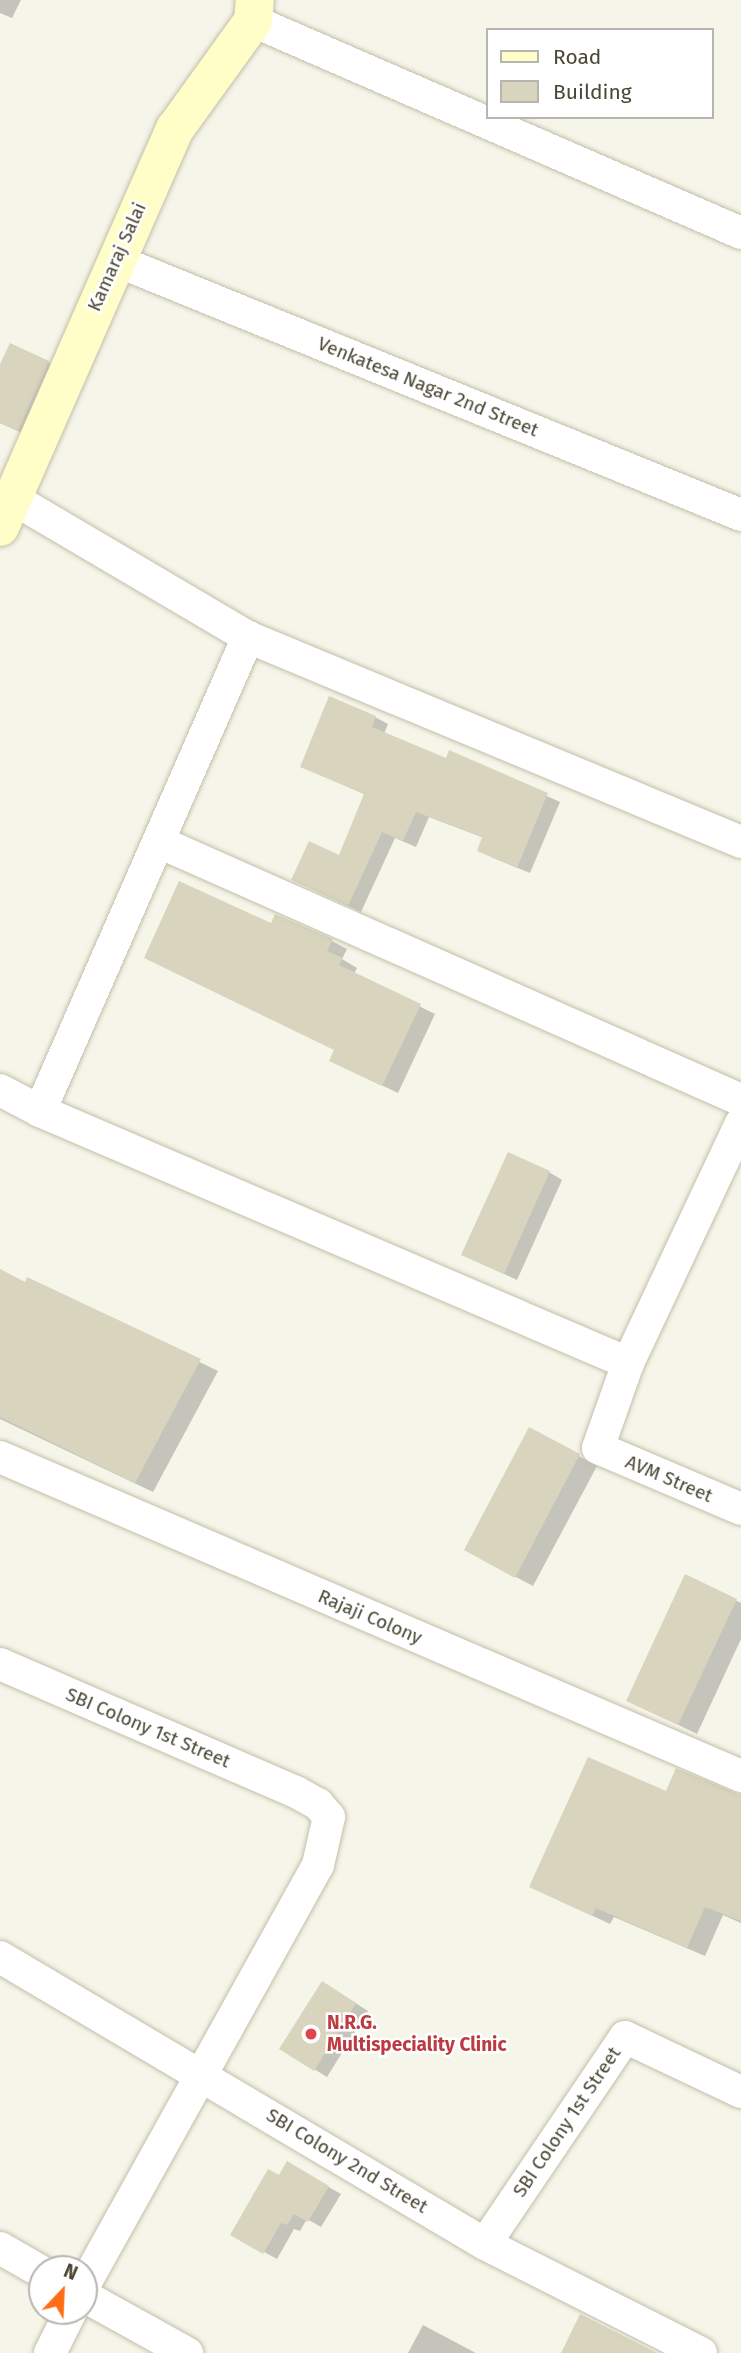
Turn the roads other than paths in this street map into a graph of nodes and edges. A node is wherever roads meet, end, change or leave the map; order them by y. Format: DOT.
graph roads {
  1 [pos="254,11"];
  2 [pos="486,117"];
  3 [pos="491,119"];
  4 [pos="741,233"];
  5 [pos="115,260"];
  6 [pos="6,512"];
  7 [pos="741,515"];
  8 [pos="248,636"];
  9 [pos="159,842"];
  10 [pos="741,842"];
  11 [pos="0,1090"];
  12 [pos="741,1100"];
  13 [pos="40,1111"];
  14 [pos="741,1123"];
  15 [pos="628,1363"];
  16 [pos="0,1457"];
  17 [pos="741,1509"];
  18 [pos="0,1664"];
  19 [pos="741,1776"];
  20 [pos="0,1956"];
  21 [pos="203,2073"];
  22 [pos="741,2092"];
  23 [pos="485,2244"];
  24 [pos="0,2248"];
  25 [pos="98,2260"];
  26 [pos="28,2264"];
  27 [pos="98,2304"];
  28 [pos="64,2325"];
  29 [pos="50,2353"];
  30 [pos="187,2353"];
  31 [pos="701,2353"];
  1 -- 2 [label="street"];
  1 -- 5 [label="street, Kamaraj Salai"];
  3 -- 4 [label="street"];
  5 -- 6 [label="street, Kamaraj Salai"];
  5 -- 7 [label="street, Venkatesa Nagar 2nd Street"];
  6 -- 8 [label="street"];
  8 -- 9 [label="street"];
  8 -- 10 [label="street"];
  9 -- 12 [label="street"];
  9 -- 13 [label="street"];
  11 -- 13 [label="street"];
  13 -- 15 [label="street"];
  14 -- 15 [label="street"];
  15 -- 17 [label="street, AVM Street"];
  16 -- 19 [label="street, Rajaji Colony"];
  18 -- 21 [label="street, SBI Colony 1st Street"];
  20 -- 21 [label="street, SBI Colony 2nd Street"];
  21 -- 23 [label="street, SBI Colony 2nd Street"];
  21 -- 25 [label="street"];
  22 -- 23 [label="street, SBI Colony 1st Street"];
  23 -- 31 [label="street, SBI Colony 2nd Street"];
  24 -- 26 [label="street"];
  27 -- 30 [label="street"];
  28 -- 29 [label="street"];
}
